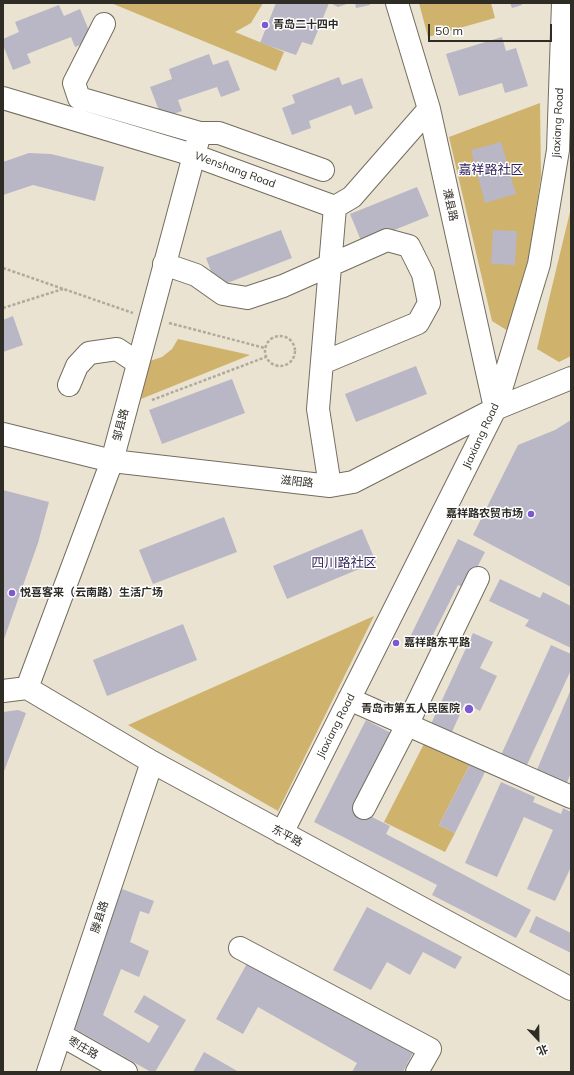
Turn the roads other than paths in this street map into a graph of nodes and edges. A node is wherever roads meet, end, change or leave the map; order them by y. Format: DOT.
graph roads {
  1 [pos="397,3"];
  2 [pos="563,3"];
  3 [pos="104,24"];
  4 [pos="3,98"];
  5 [pos="428,110"];
  6 [pos="200,133"];
  7 [pos="193,155"];
  8 [pos="323,170"];
  9 [pos="335,207"];
  10 [pos="164,264"];
  11 [pos="330,265"];
  12 [pos="138,363"];
  13 [pos="322,363"];
  14 [pos="571,378"];
  15 [pos="69,385"];
  16 [pos="495,410"];
  17 [pos="3,434"];
  18 [pos="112,461"];
  19 [pos="330,486"];
  20 [pos="478,578"];
  21 [pos="27,688"];
  22 [pos="3,691"];
  23 [pos="349,699"];
  24 [pos="407,725"];
  25 [pos="152,762"];
  26 [pos="571,797"];
  27 [pos="364,808"];
  28 [pos="282,833"];
  29 [pos="240,948"];
  30 [pos="571,989"];
  31 [pos="61,1035"];
  32 [pos="48,1072"];
  33 [pos="126,1072"];
  34 [pos="417,1072"];
  1 -- 5 [label="street, 濮县路"];
  2 -- 16 [label="street, Jiaxiang Road"];
  3 -- 6 [label="street"];
  4 -- 7 [label="street, Wenshang Road"];
  5 -- 9 [label="street"];
  5 -- 16 [label="street, 濮县路"];
  6 -- 7 [label="street, 邹县路"];
  6 -- 8 [label="street"];
  7 -- 9 [label="street, Wenshang Road"];
  7 -- 10 [label="street, 邹县路"];
  9 -- 11 [label="street"];
  10 -- 11 [label="street"];
  10 -- 12 [label="street, 邹县路"];
  11 -- 13 [label="street"];
  11 -- 13 [label="street"];
  12 -- 15 [label="street"];
  12 -- 18 [label="street, 邹县路"];
  13 -- 19 [label="street"];
  14 -- 16 [label="street, 滋阳路"];
  16 -- 19 [label="street, 滋阳路"];
  16 -- 23 [label="street, Jiaxiang Road"];
  17 -- 18 [label="street, 滋阳路"];
  18 -- 19 [label="street, 滋阳路"];
  18 -- 21 [label="street, 邹县路"];
  20 -- 24 [label="street"];
  21 -- 22 [label="street"];
  21 -- 25 [label="street, 东平路"];
  23 -- 24 [label="street"];
  23 -- 28 [label="street, Jiaxiang Road"];
  24 -- 26 [label="street"];
  24 -- 27 [label="street"];
  25 -- 28 [label="street, 东平路"];
  25 -- 31 [label="street, 滕县路"];
  28 -- 30 [label="street, 东平路"];
  29 -- 34 [label="street"];
  31 -- 32 [label="street, 滕县路"];
  31 -- 33 [label="street, 枣庄路"];
}
